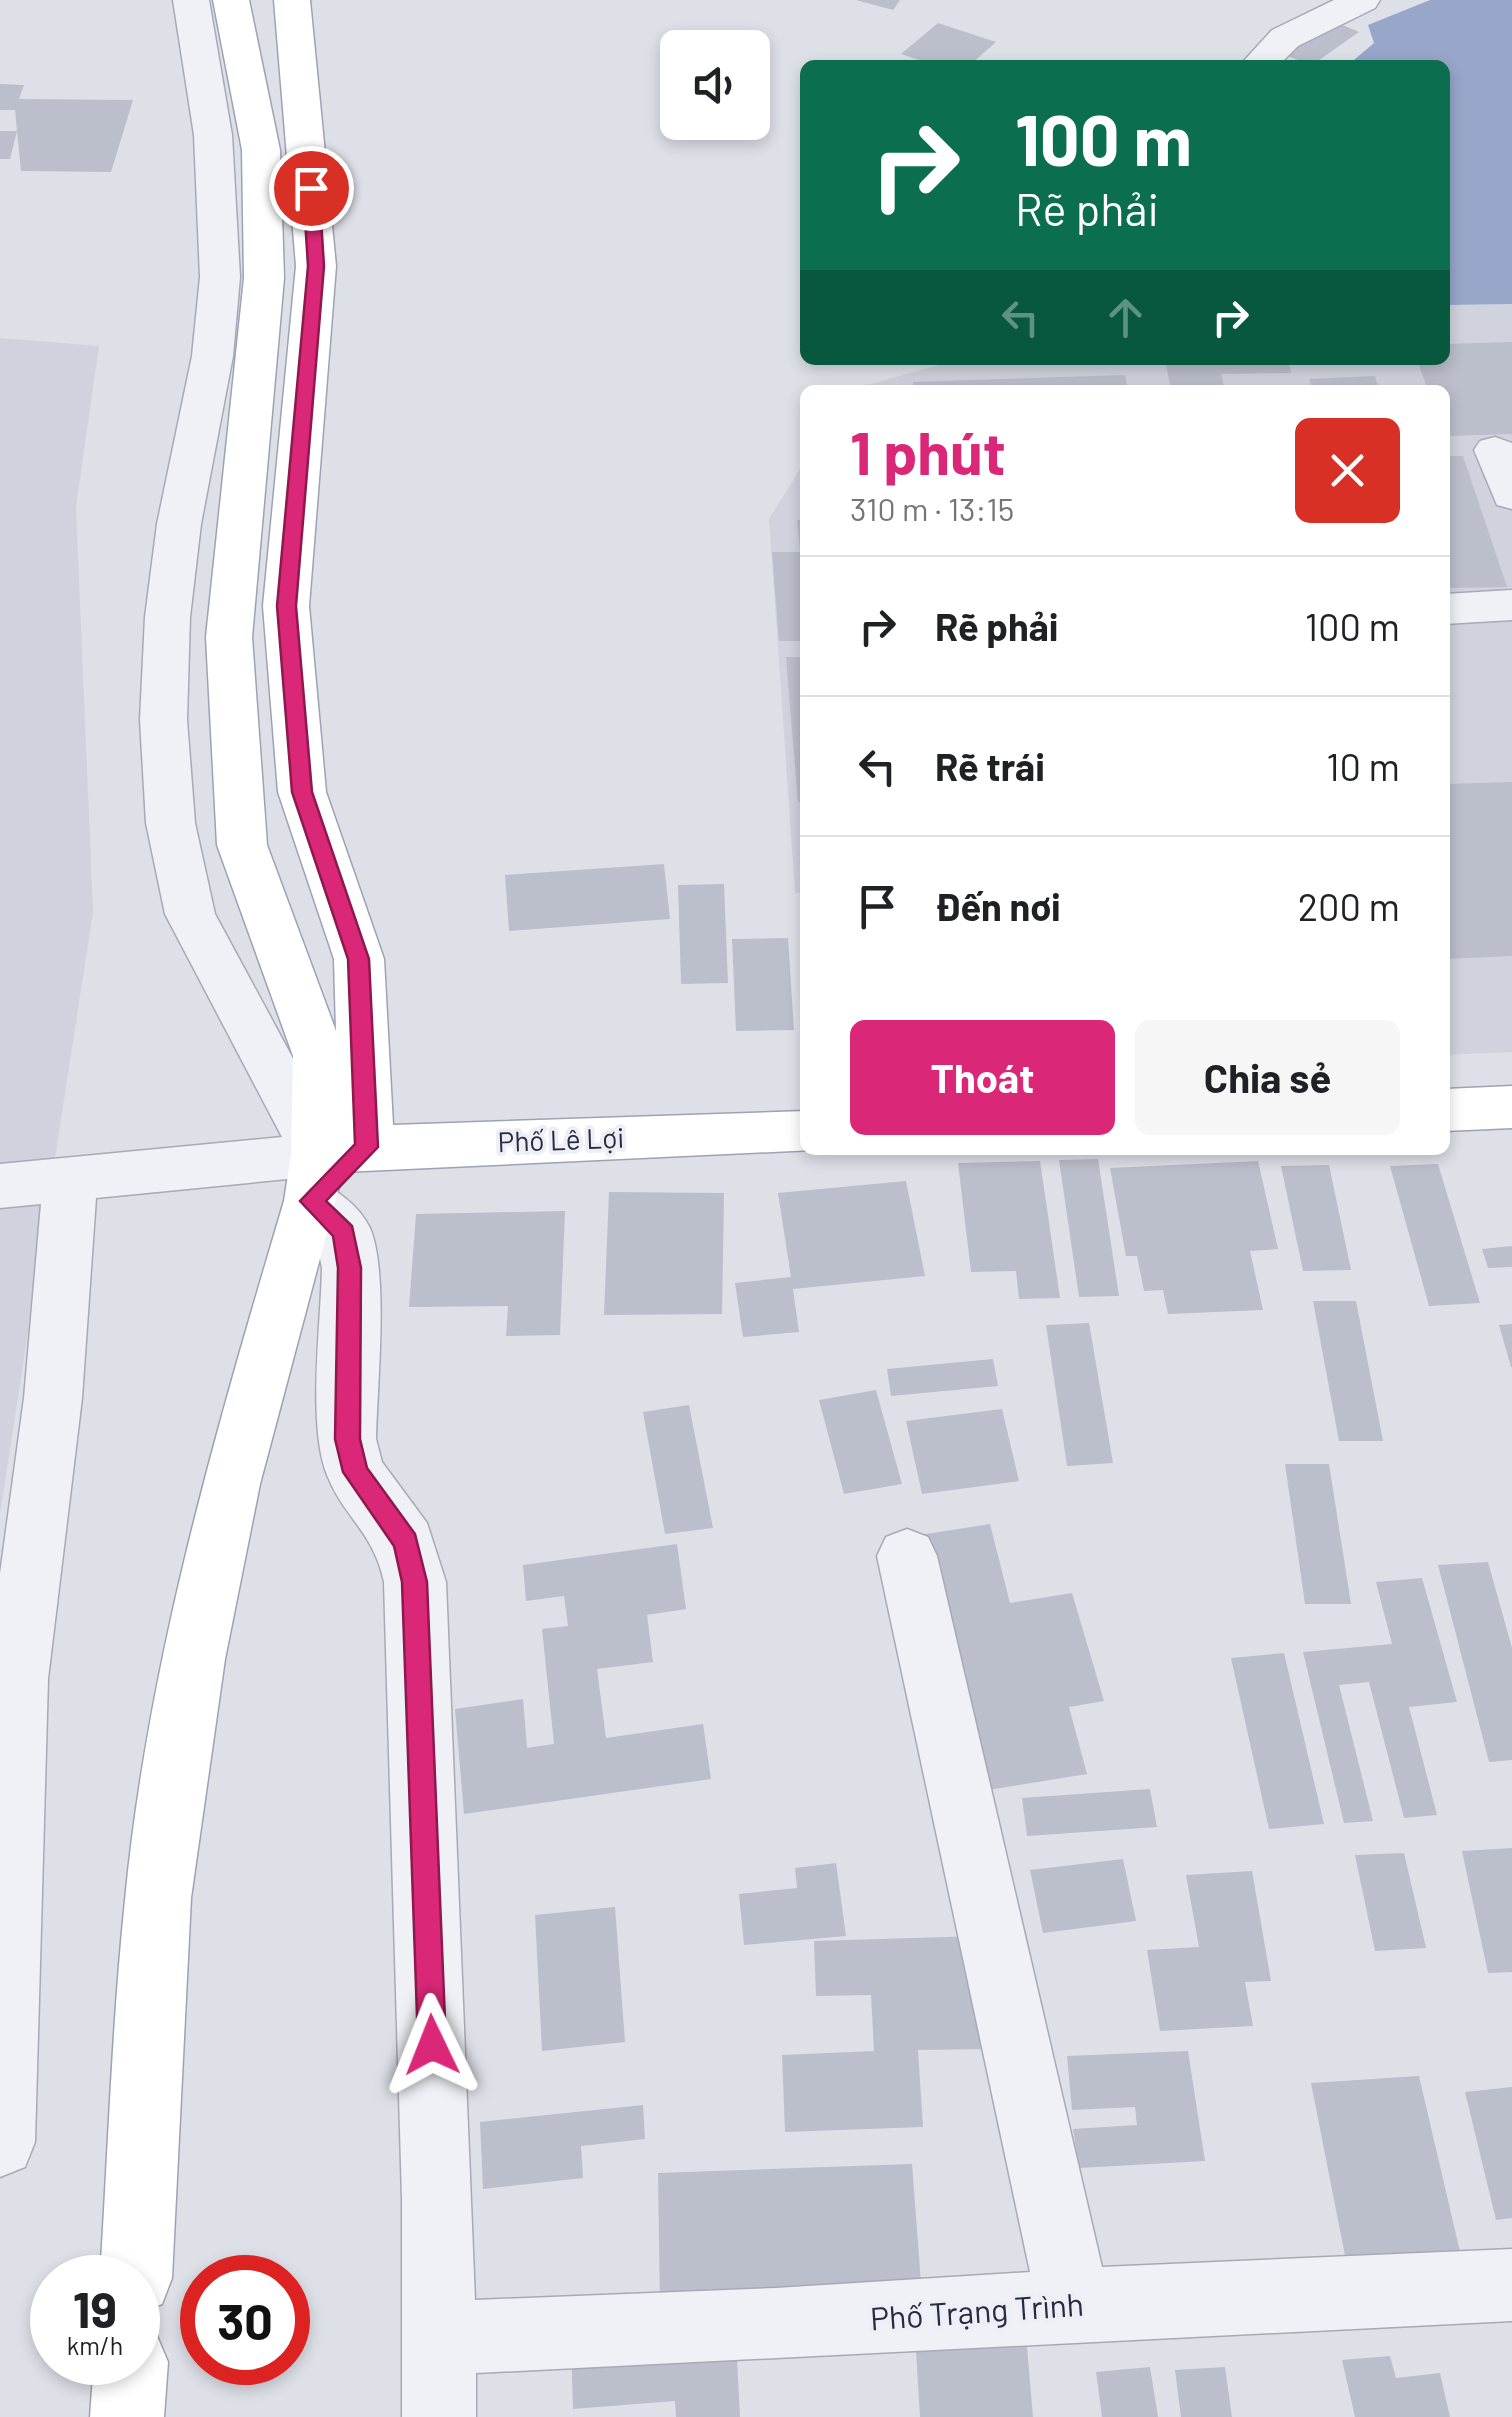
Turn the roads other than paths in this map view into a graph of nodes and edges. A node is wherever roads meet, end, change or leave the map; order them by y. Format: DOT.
graph roads {
  1 [pos="191,0"];
  2 [pos="231,0"];
  3 [pos="292,0"];
  4 [pos="1362,0"];
  5 [pos="1263,60"];
  6 [pos="1496,450"];
  7 [pos="1512,494"];
  8 [pos="1512,605"];
  9 [pos="1450,609"];
  10 [pos="1512,1107"];
  11 [pos="1450,1110"];
  12 [pos="800,1132"];
  13 [pos="332,1168"];
  14 [pos="70,1182"];
  15 [pos="0,1186"];
  16 [pos="906,1556"];
  17 [pos="0,2142"];
  18 [pos="137,2255"];
  19 [pos="1512,2285"];
  20 [pos="1074,2305"];
  21 [pos="442,2338"];
  22 [pos="129,2385"];
  23 [pos="127,2417"];
  24 [pos="438,2417"];
  1 -- 13 [label="street"];
  2 -- 13 [label="main road"];
  3 -- 13 [label="main road"];
  4 -- 5 [label="street"];
  6 -- 7 [label="street"];
  8 -- 9 [label="street"];
  10 -- 11 [label="main road"];
  12 -- 13 [label="main road, Phố Lê Lợi"];
  13 -- 14 [label="street"];
  13 -- 18 [label="main road"];
  13 -- 21 [label="street"];
  14 -- 15 [label="street"];
  14 -- 17 [label="street"];
  16 -- 20 [label="street"];
  19 -- 20 [label="street, Phố Trạng Trình"];
  20 -- 21 [label="street, Phố Trạng Trình"];
  21 -- 24 [label="street"];
  22 -- 23 [label="main road"];
}
